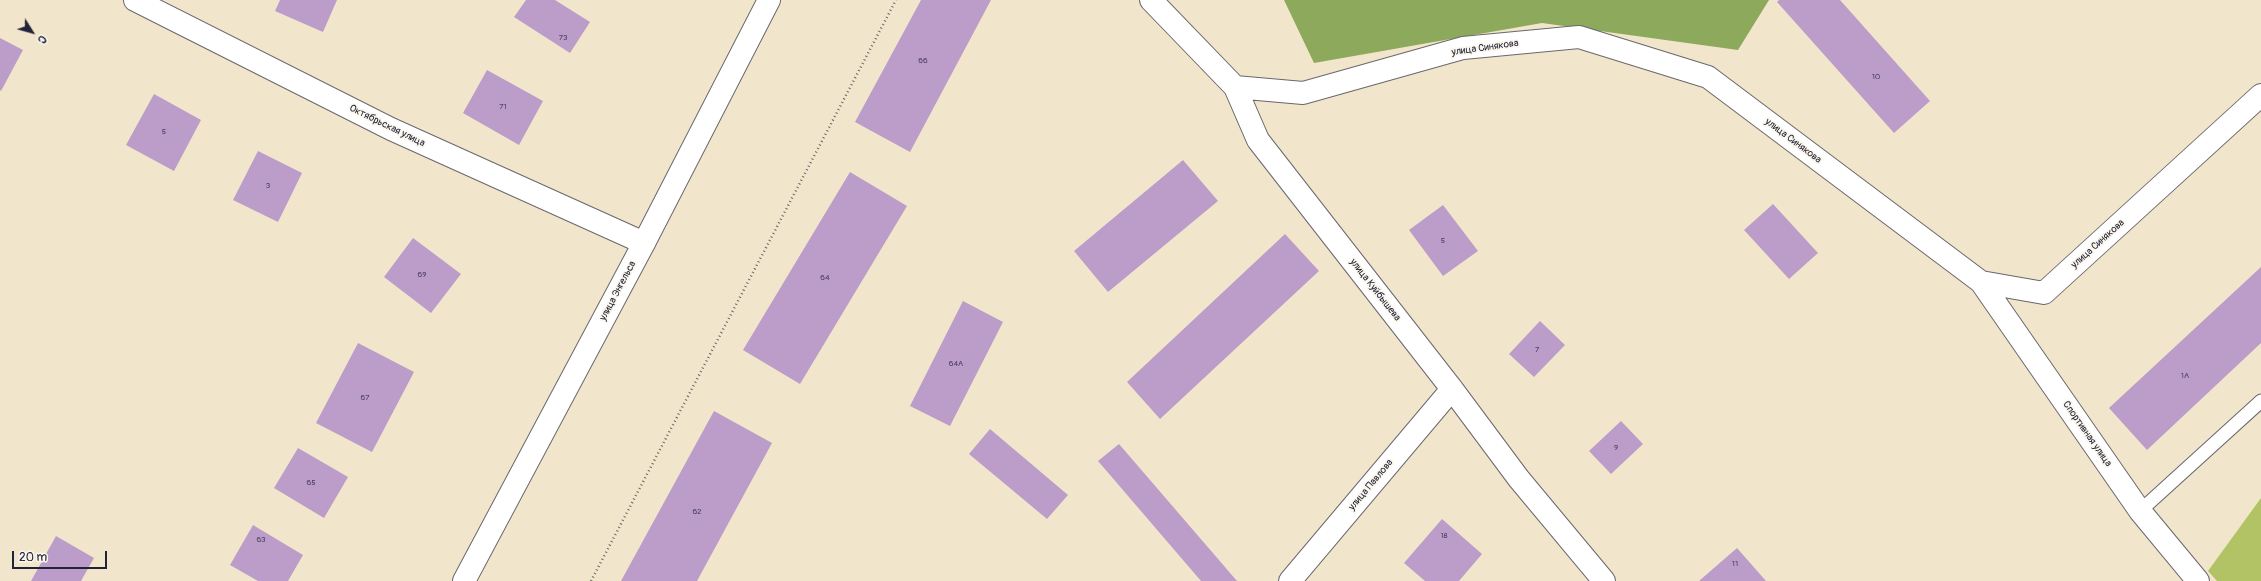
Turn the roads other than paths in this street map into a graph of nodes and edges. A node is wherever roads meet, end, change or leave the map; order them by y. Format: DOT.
graph roads {
  1 [pos="136,0"];
  2 [pos="769,0"];
  3 [pos="1151,0"];
  4 [pos="1235,87"];
  5 [pos="2261,95"];
  6 [pos="644,243"];
  7 [pos="1981,282"];
  8 [pos="1452,389"];
  9 [pos="2261,401"];
  10 [pos="2140,511"];
  11 [pos="464,581"];
  12 [pos="1290,581"];
  13 [pos="1604,581"];
  14 [pos="2198,581"];
  1 -- 6 [label="street, Октябрьская улица"];
  2 -- 6 [label="street, улица Энгельса"];
  3 -- 4 [label="street, улица Куйбышева"];
  4 -- 7 [label="street, улица Синякова"];
  4 -- 8 [label="street, улица Куйбышева"];
  5 -- 7 [label="street, улица Синякова"];
  6 -- 11 [label="street, улица Энгельса"];
  7 -- 10 [label="street, Спортивная улица"];
  8 -- 12 [label="street, улица Павлова"];
  8 -- 13 [label="street, улица Куйбышева"];
  9 -- 10 [label="lane"];
  10 -- 14 [label="street, Спортивная улица"];
}
